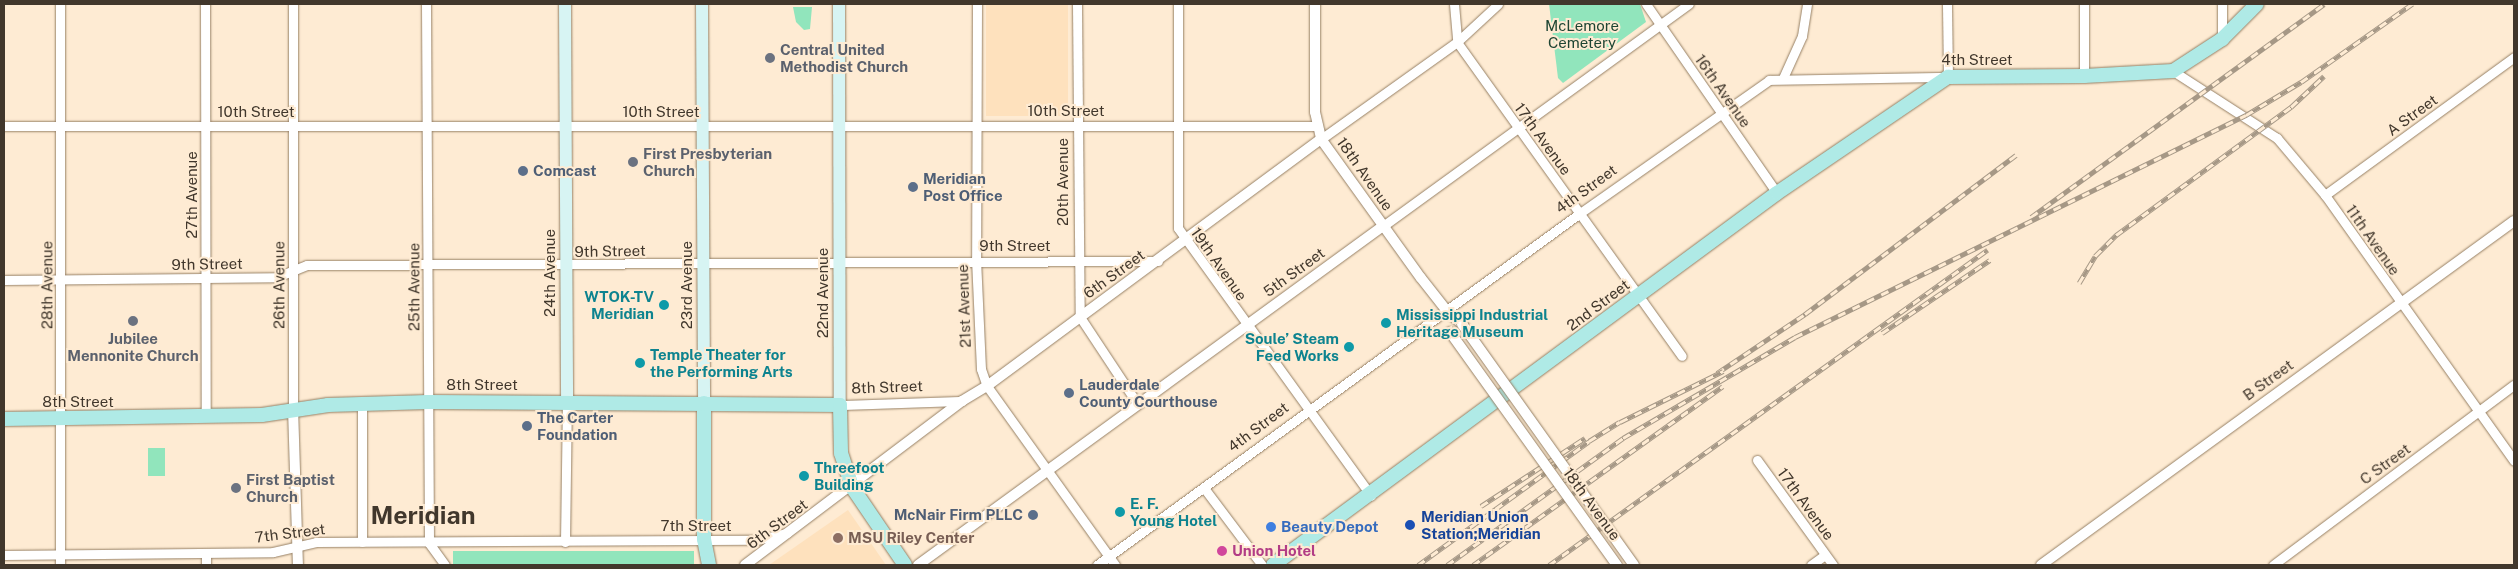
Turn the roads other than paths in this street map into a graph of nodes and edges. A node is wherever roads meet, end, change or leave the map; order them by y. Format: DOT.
graph roads {
  1 [pos="60,4"];
  2 [pos="205,4"];
  3 [pos="293,4"];
  4 [pos="426,4"];
  5 [pos="565,4"];
  6 [pos="702,4"];
  7 [pos="839,4"];
  8 [pos="977,4"];
  9 [pos="1077,4"];
  10 [pos="1178,4"];
  11 [pos="1315,4"];
  12 [pos="1454,4"];
  13 [pos="1498,4"];
  14 [pos="1646,4"];
  15 [pos="1689,4"];
  16 [pos="1807,4"];
  17 [pos="1947,4"];
  18 [pos="2084,4"];
  19 [pos="2222,4"];
  20 [pos="2257,4"];
  21 [pos="1661,24"];
  22 [pos="2222,39"];
  23 [pos="1457,42"];
  24 [pos="2514,57"];
  25 [pos="2173,70"];
  26 [pos="2084,76"];
  27 [pos="1948,77"];
  28 [pos="1782,78"];
  29 [pos="1721,112"];
  30 [pos="839,125"];
  31 [pos="976,125"];
  32 [pos="1077,125"];
  33 [pos="1178,125"];
  34 [pos="4,126"];
  35 [pos="61,126"];
  36 [pos="206,126"];
  37 [pos="293,126"];
  38 [pos="427,126"];
  39 [pos="565,126"];
  40 [pos="702,126"];
  41 [pos="1318,126"];
  42 [pos="1519,128"];
  43 [pos="1321,139"];
  44 [pos="1777,193"];
  45 [pos="2325,195"];
  46 [pos="1580,213"];
  47 [pos="2514,221"];
  48 [pos="1384,226"];
  49 [pos="1185,241"];
  50 [pos="976,259"];
  51 [pos="1078,260"];
  52 [pos="1158,261"];
  53 [pos="703,263"];
  54 [pos="428,264"];
  55 [pos="840,264"];
  56 [pos="566,265"];
  57 [pos="294,270"];
  58 [pos="206,278"];
  59 [pos="4,280"];
  60 [pos="61,280"];
  61 [pos="1638,295"];
  62 [pos="2400,303"];
  63 [pos="1447,311"];
  64 [pos="1080,317"];
  65 [pos="1246,326"];
  66 [pos="1682,356"];
  67 [pos="987,386"];
  68 [pos="2514,386"];
  69 [pos="567,401"];
  70 [pos="962,401"];
  71 [pos="428,402"];
  72 [pos="704,403"];
  73 [pos="1137,403"];
  74 [pos="362,404"];
  75 [pos="840,405"];
  76 [pos="293,408"];
  77 [pos="1308,410"];
  78 [pos="2477,413"];
  79 [pos="206,417"];
  80 [pos="62,418"];
  81 [pos="4,419"];
  82 [pos="1757,460"];
  83 [pos="2514,461"];
  84 [pos="1047,472"];
  85 [pos="852,487"];
  86 [pos="1204,488"];
  87 [pos="1371,496"];
  88 [pos="788,533"];
  89 [pos="704,539"];
  90 [pos="362,542"];
  91 [pos="565,542"];
  92 [pos="429,543"];
  93 [pos="295,546"];
  94 [pos="206,553"];
  95 [pos="60,554"];
  96 [pos="1825,555"];
  97 [pos="4,556"];
  98 [pos="1109,557"];
  99 [pos="60,565"];
  100 [pos="206,565"];
  101 [pos="298,565"];
  102 [pos="445,565"];
  103 [pos="709,565"];
  104 [pos="745,565"];
  105 [pos="905,565"];
  106 [pos="918,565"];
  107 [pos="1097,565"];
  108 [pos="1115,565"];
  109 [pos="1262,565"];
  110 [pos="1273,565"];
  111 [pos="1617,565"];
  112 [pos="1634,565"];
  113 [pos="1811,565"];
  114 [pos="1832,565"];
  115 [pos="2041,565"];
  116 [pos="2273,565"];
  1 -- 35 [label="street, 28th Avenue"];
  2 -- 36 [label="street, 27th Avenue"];
  3 -- 37 [label="street, 26th Avenue"];
  4 -- 38 [label="street, 25th Avenue"];
  5 -- 39 [label="main road, 24th Avenue"];
  6 -- 40 [label="main road, 23rd Avenue"];
  7 -- 30 [label="main road, 22nd Avenue"];
  8 -- 31 [label="street, 21st Avenue"];
  9 -- 32 [label="street, 20th Avenue"];
  10 -- 33 [label="street, 19th Avenue"];
  11 -- 41 [label="street, 18th Avenue"];
  12 -- 23 [label="street"];
  13 -- 23 [label="street, 6th Street"];
  14 -- 21 [label="street, 16th Avenue"];
  15 -- 21 [label="street, 5th Street"];
  16 -- 28 [label="street"];
  17 -- 27 [label="street"];
  18 -- 26 [label="street"];
  19 -- 22 [label="street"];
  20 -- 22 [label="main road"];
  21 -- 29 [label="street, 16th Avenue"];
  21 -- 42 [label="street, 5th Street"];
  22 -- 25 [label="main road"];
  23 -- 42 [label="street, 17th Avenue"];
  23 -- 43 [label="street, 6th Street"];
  24 -- 45 [label="street, A Street"];
  25 -- 26 [label="main road, 4th Street"];
  25 -- 45 [label="street, 11th Avenue"];
  26 -- 27 [label="main road, 4th Street"];
  27 -- 28 [label="street, 4th Street"];
  27 -- 44 [label="main road, 2nd Street"];
  28 -- 29 [label="street, 4th Street"];
  29 -- 44 [label="street, 16th Avenue"];
  29 -- 46 [label="street, 4th Street"];
  30 -- 31 [label="street, 10th Street"];
  30 -- 40 [label="street, 10th Street"];
  30 -- 55 [label="main road, 22nd Avenue"];
  31 -- 32 [label="street, 10th Street"];
  31 -- 50 [label="street, 21st Avenue"];
  32 -- 33 [label="street, 10th Street"];
  32 -- 51 [label="street, 20th Avenue"];
  33 -- 41 [label="street, 10th Street"];
  33 -- 49 [label="street, 19th Avenue"];
  34 -- 35 [label="street, 10th Street"];
  35 -- 36 [label="street, 10th Street"];
  35 -- 60 [label="street, 28th Avenue"];
  36 -- 37 [label="street, 10th Street"];
  36 -- 58 [label="street, 27th Avenue"];
  37 -- 38 [label="street, 10th Street"];
  37 -- 57 [label="street, 26th Avenue"];
  38 -- 39 [label="street, 10th Street"];
  38 -- 54 [label="street, 25th Avenue"];
  39 -- 40 [label="street, 10th Street"];
  39 -- 56 [label="main road, 24th Avenue"];
  40 -- 53 [label="main road, 23rd Avenue"];
  41 -- 43 [label="street, 18th Avenue"];
  42 -- 46 [label="street, 17th Avenue"];
  42 -- 48 [label="street, 5th Street"];
  43 -- 48 [label="street, 18th Avenue"];
  43 -- 49 [label="street, 6th Street"];
  44 -- 61 [label="main road, 2nd Street"];
  45 -- 62 [label="street, 11th Avenue"];
  46 -- 61 [label="street, 17th Avenue"];
  46 -- 63 [label="street, 4th Street"];
  47 -- 62 [label="street, B Street"];
  48 -- 63 [label="street, 18th Avenue"];
  48 -- 65 [label="street, 5th Street"];
  49 -- 52 [label="street, 6th Street"];
  49 -- 65 [label="street, 19th Avenue"];
  50 -- 51 [label="street, 9th Street"];
  50 -- 55 [label="street, 9th Street"];
  50 -- 67 [label="street, 21st Avenue"];
  51 -- 52 [label="street, 9th Street"];
  51 -- 64 [label="street, 20th Avenue"];
  52 -- 64 [label="street, 6th Street"];
  53 -- 55 [label="street, 9th Street"];
  53 -- 56 [label="street, 9th Street"];
  53 -- 72 [label="main road, 23rd Avenue"];
  54 -- 56 [label="street, 9th Street"];
  54 -- 57 [label="street, 9th Street"];
  54 -- 71 [label="street, 25th Avenue"];
  55 -- 75 [label="main road, 22nd Avenue"];
  56 -- 69 [label="main road, 24th Avenue"];
  57 -- 58 [label="street, 9th Street"];
  57 -- 76 [label="street, 26th Avenue"];
  58 -- 60 [label="street, 9th Street"];
  58 -- 79 [label="street, 27th Avenue"];
  59 -- 60 [label="street, 9th Street"];
  60 -- 80 [label="street, 28th Avenue"];
  61 -- 66 [label="street, 17th Avenue"];
  61 -- 87 [label="main road, 2nd Street"];
  62 -- 78 [label="street, 11th Avenue"];
  62 -- 115 [label="street, B Street"];
  63 -- 77 [label="street, 4th Street"];
  63 -- 111 [label="street, 18th Avenue, bridge"];
  63 -- 112 [label="street, 18th Avenue, bridge"];
  64 -- 67 [label="street, 6th Street"];
  64 -- 73 [label="street"];
  65 -- 73 [label="street, 5th Street"];
  65 -- 77 [label="street, 19th Avenue"];
  67 -- 70 [label="street, 6th Street"];
  67 -- 84 [label="street, 21st Avenue"];
  68 -- 78 [label="street, C Street"];
  69 -- 71 [label="main road, 8th Street"];
  69 -- 72 [label="main road, 8th Street"];
  69 -- 91 [label="street, 24th Avenue"];
  70 -- 75 [label="street, 8th Street"];
  70 -- 85 [label="street, 6th Street"];
  71 -- 74 [label="main road, 8th Street"];
  71 -- 92 [label="street, 25th Avenue"];
  72 -- 75 [label="main road, 8th Street"];
  72 -- 89 [label="main road, 23rd Avenue"];
  73 -- 84 [label="street, 5th Street"];
  74 -- 76 [label="main road, 8th Street"];
  74 -- 90 [label="street"];
  75 -- 85 [label="main road, 22nd Avenue"];
  76 -- 79 [label="main road, 8th Street"];
  76 -- 93 [label="street, 26th Avenue"];
  77 -- 86 [label="street, 4th Street"];
  77 -- 87 [label="street, 19th Avenue"];
  78 -- 83 [label="street, 11th Avenue"];
  78 -- 116 [label="street, C Street"];
  79 -- 80 [label="main road, 8th Street"];
  80 -- 81 [label="main road, 8th Street"];
  80 -- 95 [label="street, 28th Avenue"];
  82 -- 96 [label="street, 17th Avenue"];
  84 -- 98 [label="street, 21st Avenue"];
  84 -- 106 [label="street, 5th Street"];
  85 -- 88 [label="street, 6th Street"];
  85 -- 105 [label="main road, 22nd Avenue"];
  86 -- 98 [label="street, 4th Street"];
  86 -- 109 [label="street"];
  87 -- 110 [label="main road, 2nd Street"];
  88 -- 89 [label="street, 7th Street"];
  88 -- 104 [label="street, 6th Street"];
  89 -- 91 [label="street, 7th Street"];
  89 -- 103 [label="main road, 23rd Avenue"];
  90 -- 92 [label="street, 7th Street"];
  90 -- 93 [label="street, 7th Street"];
  91 -- 92 [label="street, 7th Street"];
  92 -- 102 [label="street"];
  93 -- 94 [label="street, 7th Street"];
  93 -- 101 [label="street, 26th Avenue"];
  94 -- 95 [label="street, 7th Street"];
  94 -- 100 [label="street"];
  95 -- 97 [label="street, 7th Street"];
  95 -- 99 [label="street, 28th Avenue"];
  96 -- 113 [label="street"];
  96 -- 114 [label="street, 17th Avenue"];
  98 -- 107 [label="street, 4th Street"];
  98 -- 108 [label="street, 21st Avenue"];
}
